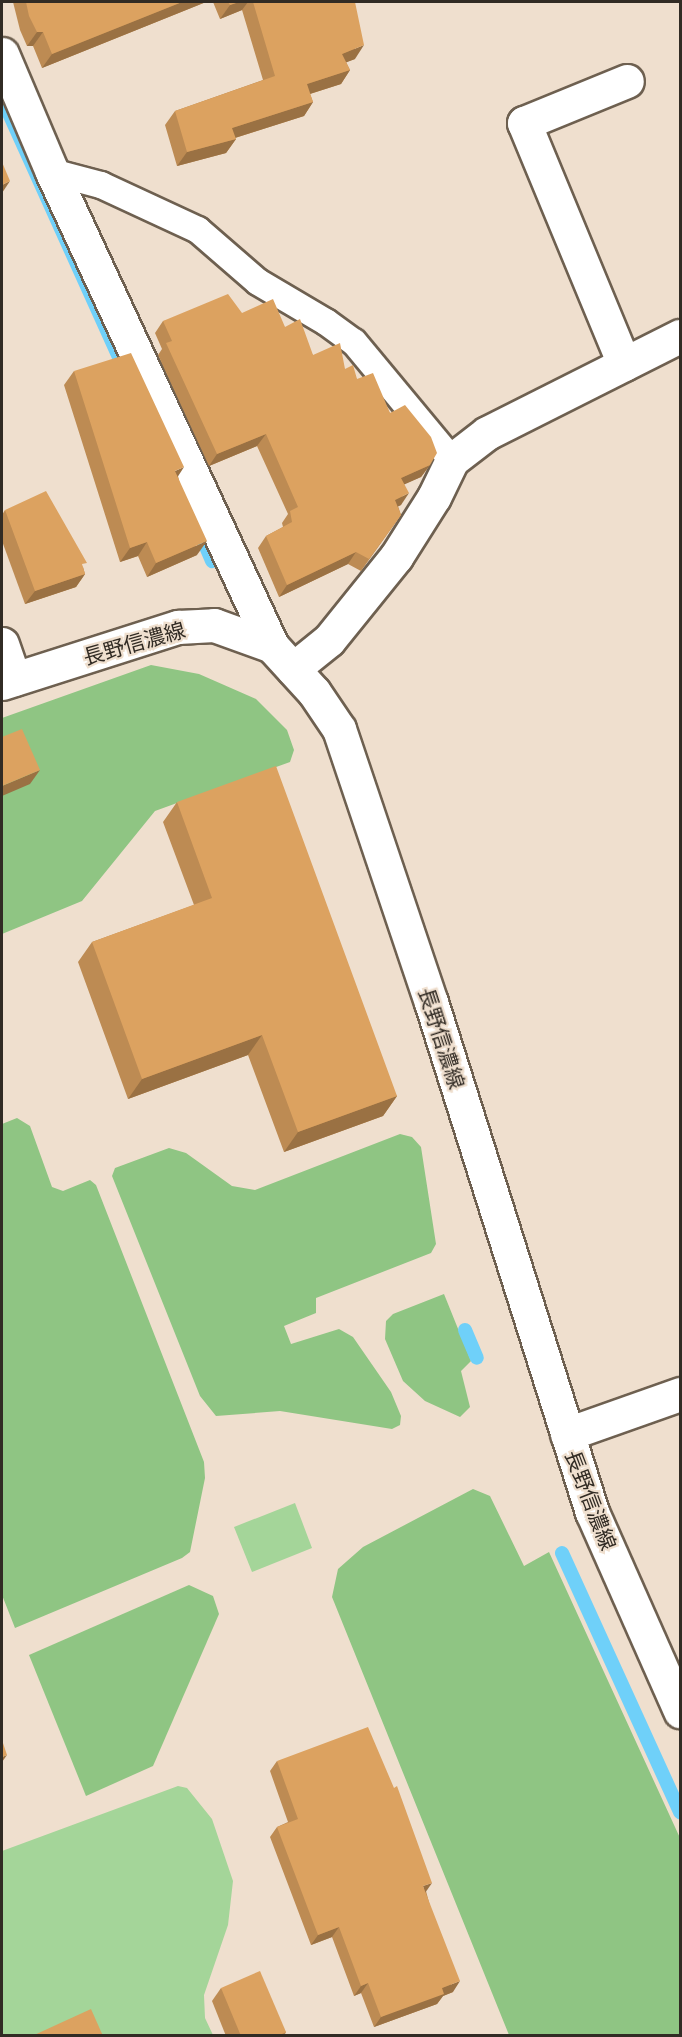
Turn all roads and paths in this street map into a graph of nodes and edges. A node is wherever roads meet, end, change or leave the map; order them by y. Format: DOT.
graph roads {
  1 [pos="2,54"];
  2 [pos="627,81"];
  3 [pos="52,172"];
  4 [pos="681,336"];
  5 [pos="624,364"];
  6 [pos="452,460"];
  7 [pos="2,644"];
  8 [pos="283,657"];
  9 [pos="8,681"];
  10 [pos="681,1394"];
  11 [pos="567,1434"];
  12 [pos="681,1711"];
  1 -- 3 [label="street"];
  2 -- 5 [label="street"];
  3 -- 6 [label="lane"];
  3 -- 8 [label="street"];
  4 -- 5 [label="street"];
  5 -- 6 [label="street"];
  6 -- 8 [label="street"];
  7 -- 9 [label="street"];
  8 -- 9 [label="street, 長野信濃線"];
  8 -- 11 [label="street, 長野信濃線"];
  10 -- 11 [label="street"];
  11 -- 12 [label="street, 長野信濃線"];
}
